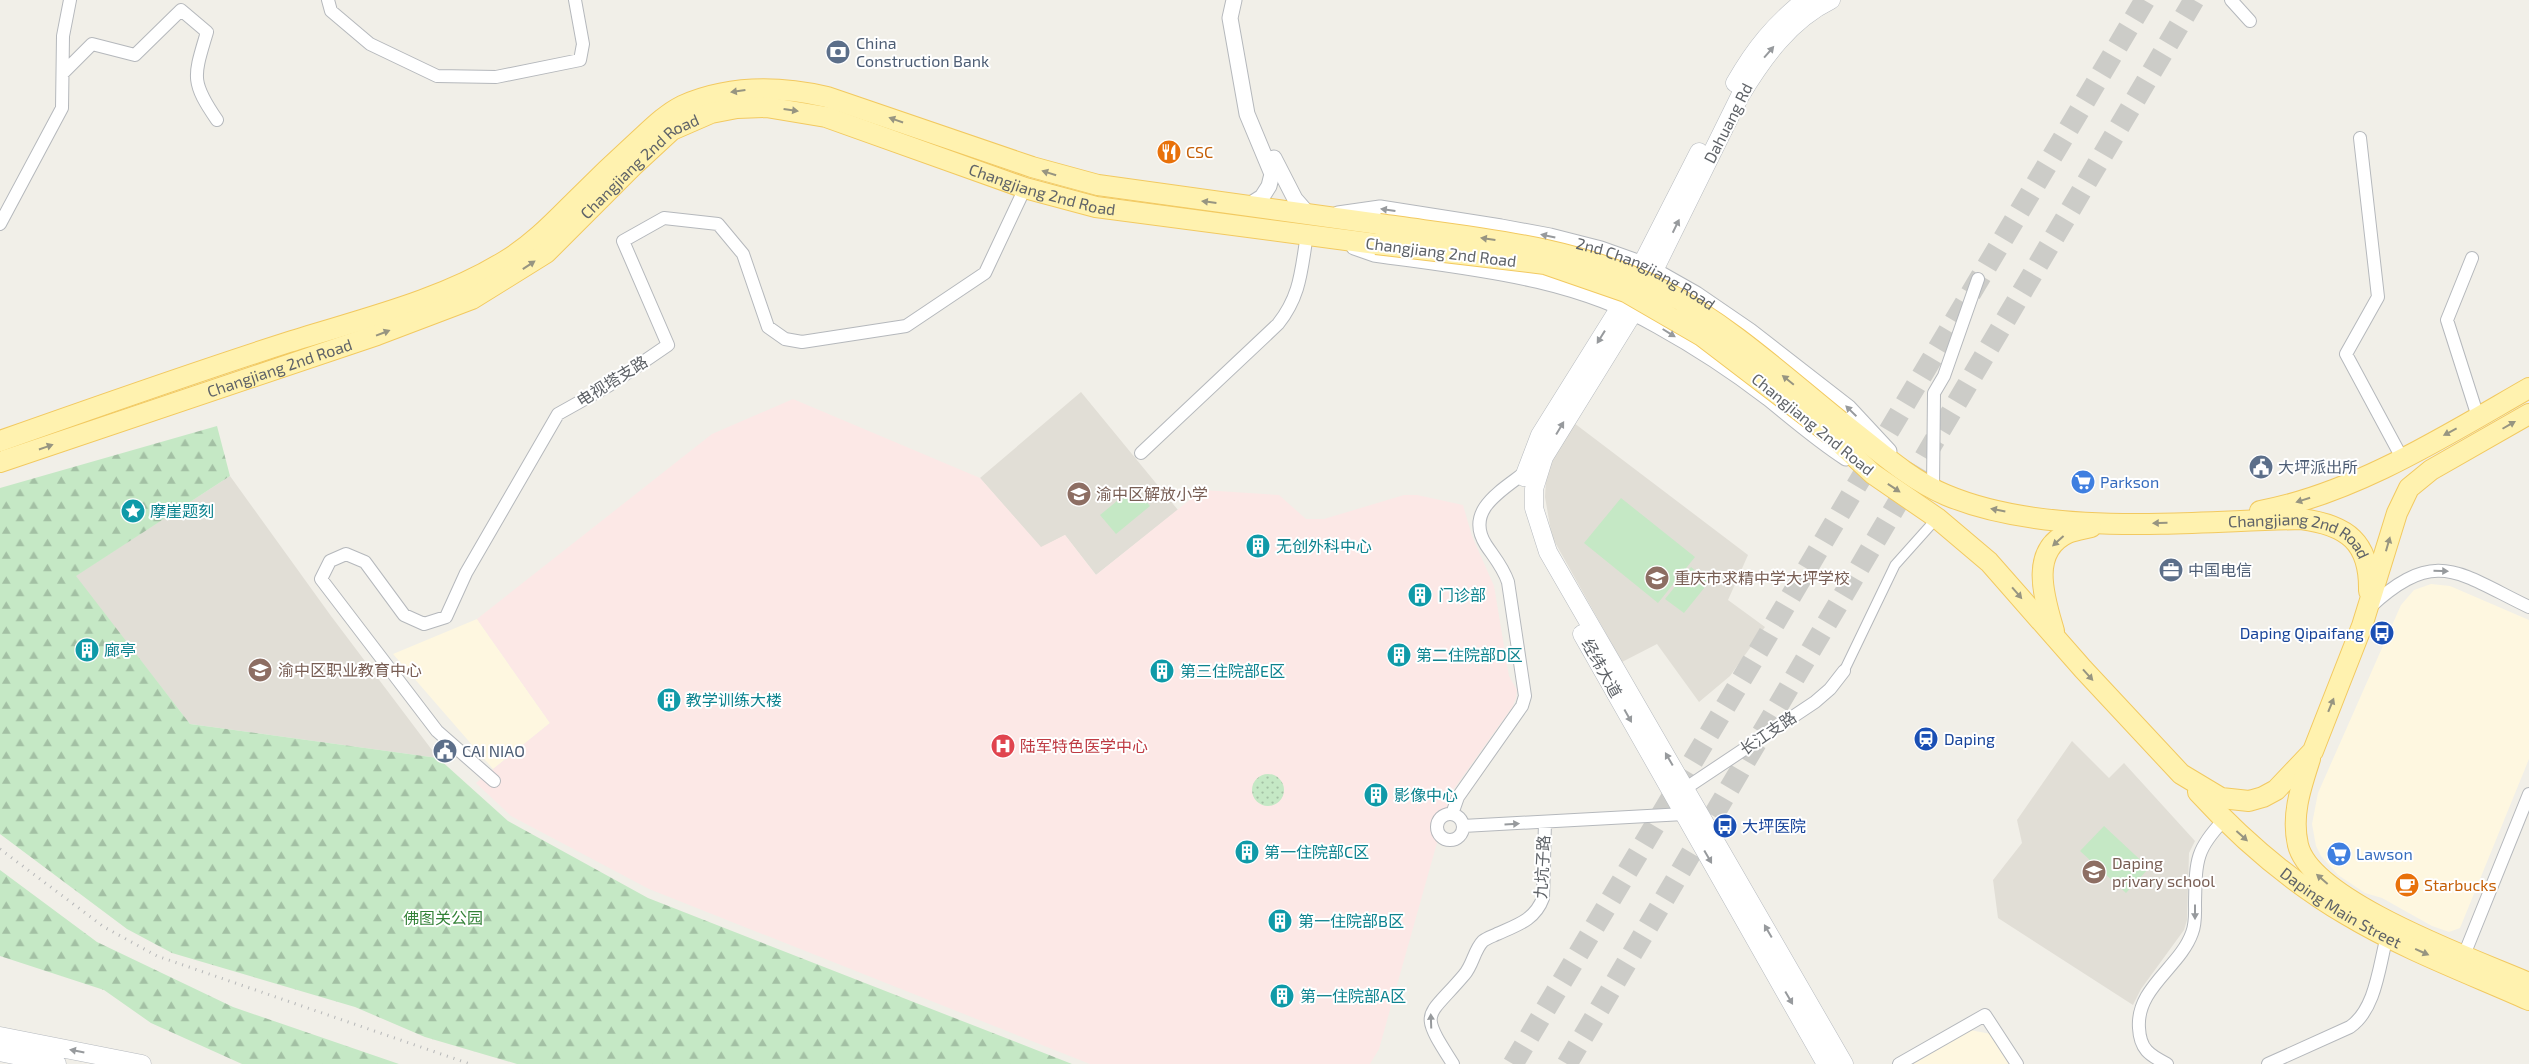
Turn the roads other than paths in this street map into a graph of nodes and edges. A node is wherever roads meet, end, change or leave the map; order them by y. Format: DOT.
graph roads {
  1 [pos="70,0"];
  2 [pos="328,0"];
  3 [pos="575,0"];
  4 [pos="1234,0"];
  5 [pos="1805,0"];
  6 [pos="1831,0"];
  7 [pos="2231,0"];
  8 [pos="1793,13"];
  9 [pos="2250,20"];
  10 [pos="63,73"];
  11 [pos="1242,89"];
  12 [pos="216,120"];
  13 [pos="2360,138"];
  14 [pos="1025,188"];
  15 [pos="1242,206"];
  16 [pos="1315,216"];
  17 [pos="0,224"];
  18 [pos="1314,236"];
  19 [pos="1601,249"];
  20 [pos="2472,258"];
  21 [pos="1648,267"];
  22 [pos="1978,278"];
  23 [pos="1577,291"];
  24 [pos="1627,310"];
  25 [pos="2529,388"];
  26 [pos="2529,414"];
  27 [pos="2478,417"];
  28 [pos="1835,428"];
  29 [pos="0,441"];
  30 [pos="1141,453"];
  31 [pos="1544,457"];
  32 [pos="2402,458"];
  33 [pos="0,462"];
  34 [pos="1525,472"];
  35 [pos="1909,472"];
  36 [pos="1873,474"];
  37 [pos="1933,488"];
  38 [pos="1937,518"];
  39 [pos="2209,521"];
  40 [pos="2102,523"];
  41 [pos="2529,607"];
  42 [pos="2369,608"];
  43 [pos="2056,638"];
  44 [pos="1844,671"];
  45 [pos="2313,750"];
  46 [pos="2181,774"];
  47 [pos="494,781"];
  48 [pos="1686,788"];
  49 [pos="2529,794"];
  50 [pos="1452,814"];
  51 [pos="1684,814"];
  52 [pos="2224,820"];
  53 [pos="1544,822"];
  54 [pos="1463,826"];
  55 [pos="2387,936"];
  56 [pos="2464,955"];
  57 [pos="2529,983"];
  58 [pos="2529,1000"];
  59 [pos="0,1036"];
  60 [pos="0,1052"];
  61 [pos="57,1064"];
  62 [pos="142,1064"];
  63 [pos="1453,1064"];
  64 [pos="1826,1064"];
  65 [pos="1844,1064"];
  66 [pos="1898,1064"];
  67 [pos="2017,1064"];
  68 [pos="2167,1064"];
  69 [pos="2268,1064"];
  1 -- 10 [label="street"];
  2 -- 3 [label="street"];
  4 -- 11 [label="street"];
  5 -- 8 [label="main road, Dahuang Rd"];
  6 -- 8 [label="main road, Dahuang Rd"];
  7 -- 9 [label="street"];
  8 -- 21 [label="main road, Dahuang Rd"];
  10 -- 12 [label="street"];
  10 -- 17 [label="street"];
  11 -- 15 [label="street"];
  11 -- 16 [label="street"];
  13 -- 32 [label="street"];
  14 -- 18 [label="main road, Changjiang 2nd Road"];
  33 -- 14 [label="main road, Changjiang 2nd Road, one-way"];
  14 -- 47 [label="street, 电视塔支路"];
  15 -- 16 [label="main road, Changjiang 2nd Road"];
  15 -- 29 [label="main road, Changjiang 2nd Road, one-way"];
  19 -- 16 [label="street, 2nd Changjiang Road, one-way"];
  28 -- 16 [label="main road, Changjiang 2nd Road, one-way, bridge"];
  18 -- 23 [label="street"];
  18 -- 28 [label="main road, Changjiang 2nd Road, bridge"];
  18 -- 30 [label="street"];
  19 -- 21 [label="street, 2nd Changjiang Road"];
  19 -- 23 [label="street"];
  20 -- 27 [label="street"];
  21 -- 24 [label="main road, 经纬大道"];
  35 -- 21 [label="street, 2nd Changjiang Road, one-way"];
  22 -- 37 [label="street"];
  23 -- 24 [label="street"];
  31 -- 24 [label="main road, 经纬大道, one-way"];
  24 -- 34 [label="main road, 经纬大道, one-way"];
  24 -- 36 [label="street, one-way"];
  25 -- 27 [label="main road, Changjiang 2nd Road"];
  42 -- 26 [label="main road, Changjiang 2nd Road, one-way"];
  27 -- 32 [label="main road, Changjiang 2nd Road, one-way"];
  28 -- 35 [label="main road, Changjiang 2nd Road"];
  28 -- 36 [label="main road, Changjiang 2nd Road"];
  31 -- 34 [label="street"];
  48 -- 31 [label="main road, 经纬大道, one-way"];
  32 -- 39 [label="main road, Changjiang 2nd Road, one-way"];
  34 -- 50 [label="street"];
  34 -- 51 [label="main road, 经纬大道, one-way"];
  35 -- 37 [label="main road, Changjiang 2nd Road"];
  36 -- 38 [label="main road, Changjiang 2nd Road, one-way"];
  40 -- 37 [label="main road, Changjiang 2nd Road, one-way"];
  38 -- 43 [label="main road, Changjiang 2nd Road, one-way"];
  38 -- 44 [label="street"];
  39 -- 40 [label="main road, Changjiang 2nd Road, one-way"];
  39 -- 42 [label="main road, Changjiang 2nd Road"];
  40 -- 43 [label="main road, Changjiang 2nd Road, one-way"];
  42 -- 41 [label="street, one-way"];
  45 -- 42 [label="main road, one-way"];
  43 -- 46 [label="main road, Changjiang 2nd Road, one-way"];
  44 -- 48 [label="street, 长江支路"];
  45 -- 46 [label="main road, Changjiang 2nd Road"];
  56 -- 45 [label="main road, Daping Main Street, one-way"];
  46 -- 52 [label="main road, Daping Main Street"];
  65 -- 48 [label="main road, 经纬大道, one-way"];
  49 -- 56 [label="street"];
  50 -- 54 [label="street"];
  50 -- 54 [label="street"];
  51 -- 53 [label="street, 九坑子路"];
  51 -- 64 [label="main road, 经纬大道, one-way"];
  52 -- 55 [label="main road, Daping Main Street, one-way"];
  52 -- 68 [label="street, one-way"];
  54 -- 53 [label="street, 九坑子路, one-way"];
  63 -- 53 [label="street, 九坑子路, one-way"];
  55 -- 58 [label="main road, Daping Main Street, one-way"];
  55 -- 69 [label="street"];
  56 -- 57 [label="main road, Daping Main Street"];
  62 -- 59 [label="main road, one-way"];
  60 -- 61 [label="main road"];
  66 -- 67 [label="street"];
}
